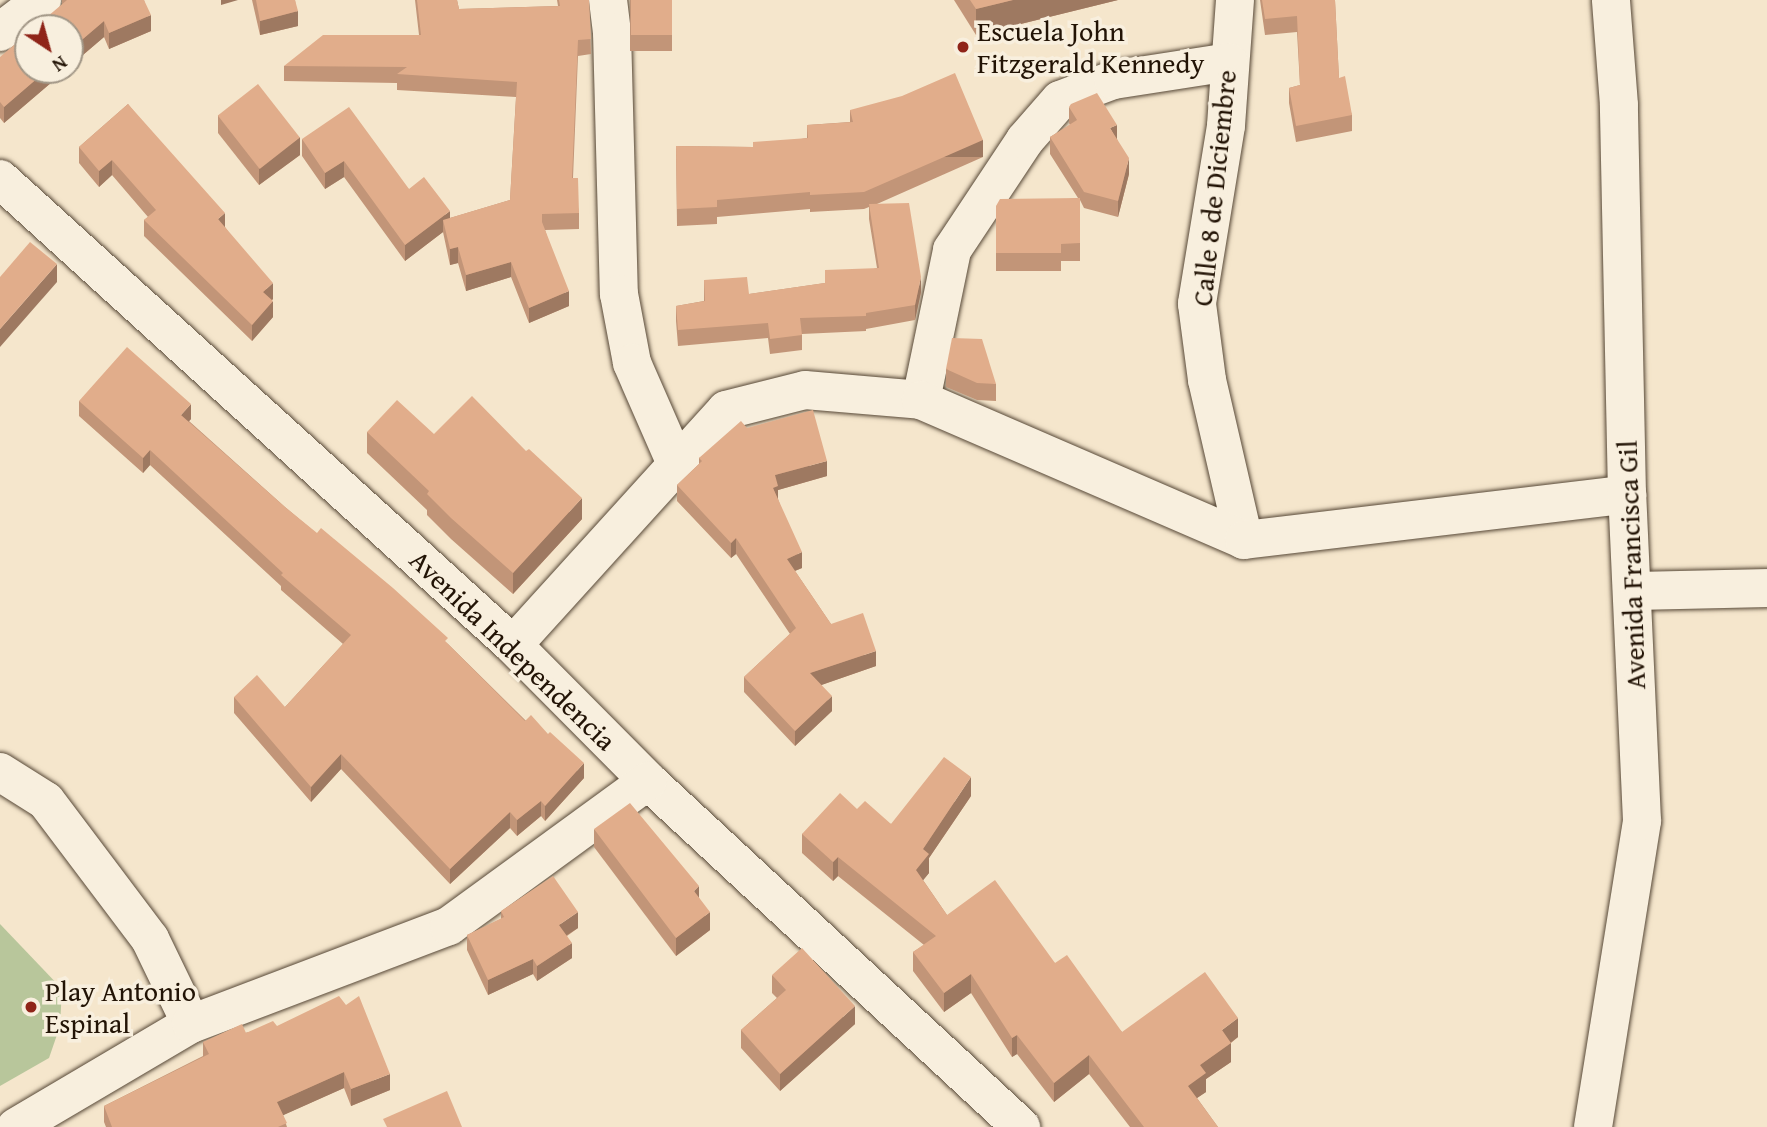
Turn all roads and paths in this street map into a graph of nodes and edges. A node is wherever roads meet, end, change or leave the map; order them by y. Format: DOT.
graph roads {
  1 [pos="43,0"];
  2 [pos="608,0"];
  3 [pos="1235,0"];
  4 [pos="1611,0"];
  5 [pos="0,32"];
  6 [pos="1229,62"];
  7 [pos="0,179"];
  8 [pos="921,400"];
  9 [pos="677,466"];
  10 [pos="1627,494"];
  11 [pos="1244,540"];
  12 [pos="1767,588"];
  13 [pos="1632,591"];
  14 [pos="513,645"];
  15 [pos="0,772"];
  16 [pos="648,781"];
  17 [pos="191,1024"];
  18 [pos="16,1127"];
  19 [pos="1021,1127"];
  20 [pos="1593,1127"];
  1 -- 5 [label="street"];
  2 -- 9 [label="street"];
  3 -- 6 [label="street, Calle 8 de Diciembre"];
  4 -- 10 [label="street, Avenida Francisca Gil"];
  6 -- 8 [label="street"];
  6 -- 11 [label="street, Calle 8 de Diciembre"];
  7 -- 14 [label="street, Avenida Independencia"];
  8 -- 9 [label="street"];
  8 -- 11 [label="street"];
  9 -- 14 [label="street"];
  10 -- 11 [label="street"];
  10 -- 13 [label="street, Avenida Francisca Gil"];
  12 -- 13 [label="street"];
  13 -- 20 [label="street, Avenida Francisca Gil"];
  14 -- 16 [label="street, Avenida Independencia"];
  15 -- 17 [label="street"];
  16 -- 17 [label="street"];
  16 -- 19 [label="street, Avenida Independencia"];
  17 -- 18 [label="street"];
}
